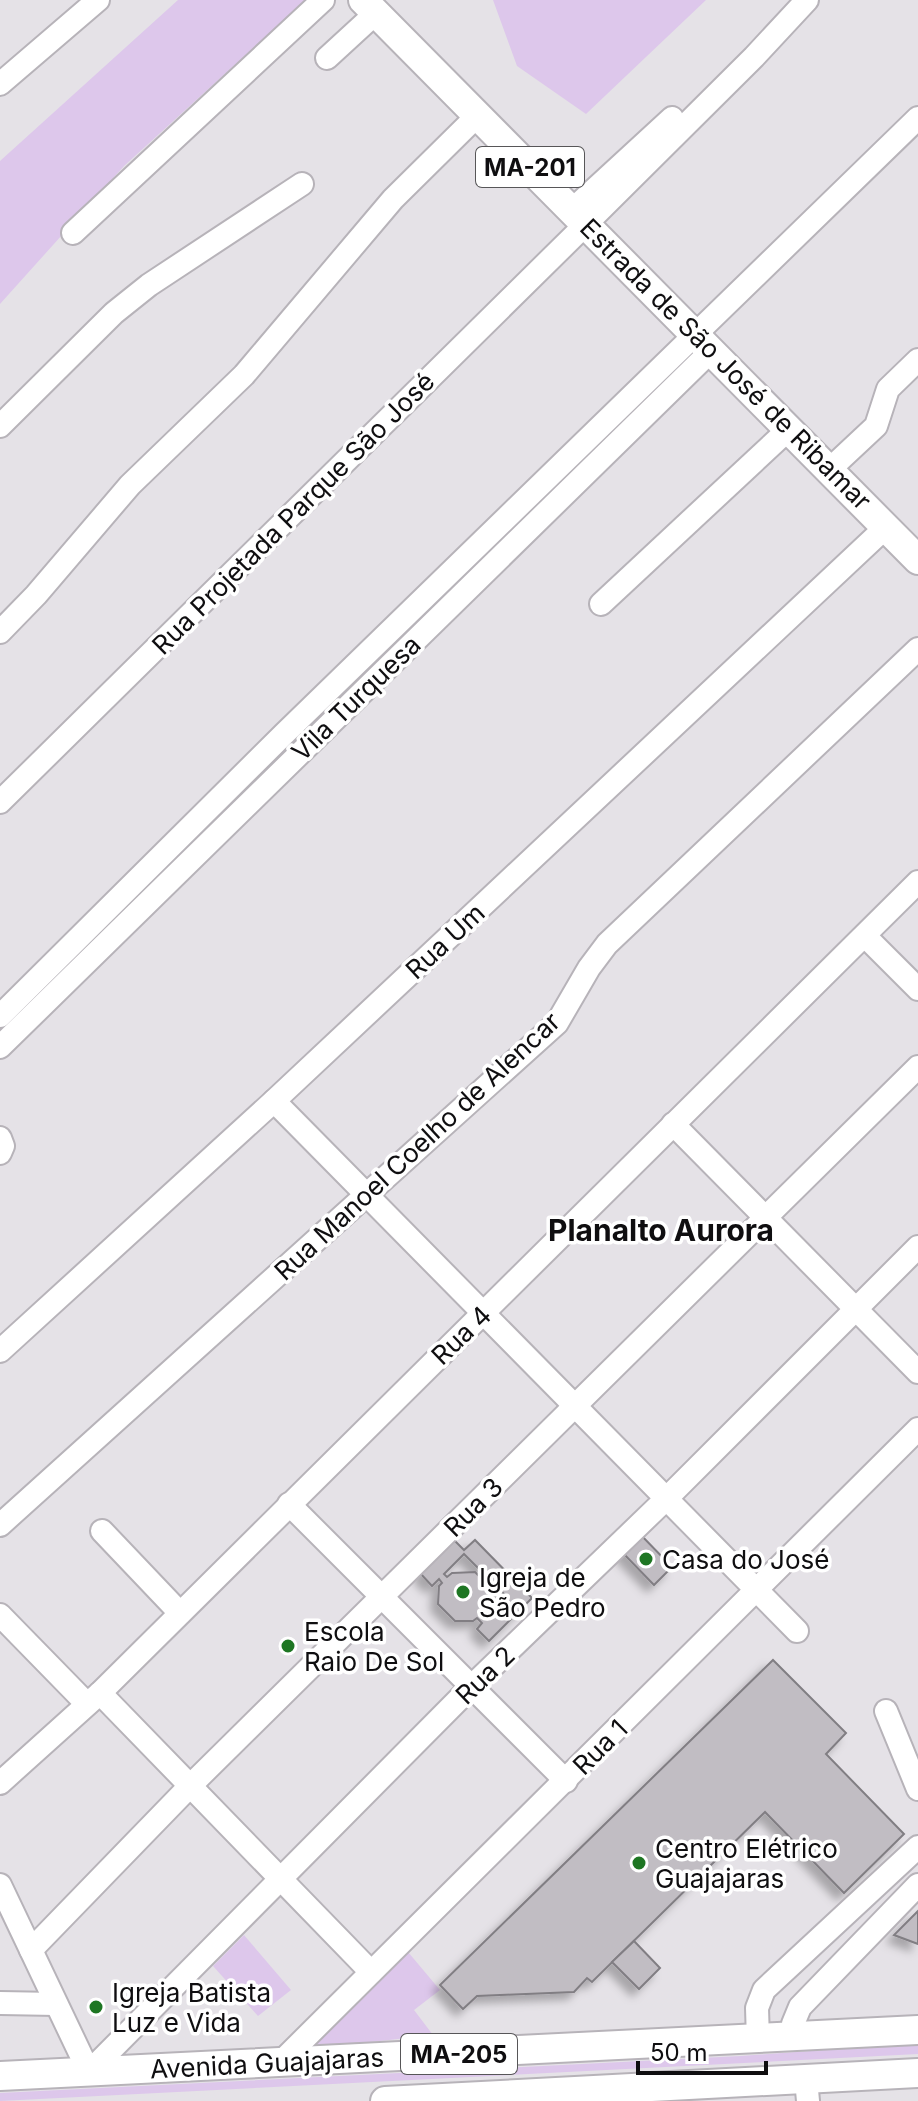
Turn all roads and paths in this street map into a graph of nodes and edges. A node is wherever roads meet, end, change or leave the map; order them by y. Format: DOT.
graph roads {
  1 [pos="98,0"];
  2 [pos="323,0"];
  3 [pos="807,0"];
  4 [pos="370,6"];
  5 [pos="327,58"];
  6 [pos="0,84"];
  7 [pos="478,115"];
  8 [pos="918,118"];
  9 [pos="302,184"];
  10 [pos="580,216"];
  11 [pos="73,233"];
  12 [pos="704,342"];
  13 [pos="918,360"];
  14 [pos="0,426"];
  15 [pos="790,428"];
  16 [pos="830,469"];
  17 [pos="886,527"];
  18 [pos="485,539"];
  19 [pos="502,557"];
  20 [pos="918,560"];
  21 [pos="601,604"];
  22 [pos="0,632"];
  23 [pos="918,649"];
  24 [pos="284,734"];
  25 [pos="300,751"];
  26 [pos="0,802"];
  27 [pos="918,882"];
  28 [pos="865,936"];
  29 [pos="91,941"];
  30 [pos="918,989"];
  31 [pos="0,1016"];
  32 [pos="0,1047"];
  33 [pos="918,1067"];
  34 [pos="274,1101"];
  35 [pos="673,1124"];
  36 [pos="0,1138"];
  37 [pos="0,1153"];
  38 [pos="367,1194"];
  39 [pos="764,1216"];
  40 [pos="918,1247"];
  41 [pos="856,1309"];
  42 [pos="484,1313"];
  43 [pos="0,1351"];
  44 [pos="918,1372"];
  45 [pos="575,1405"];
  46 [pos="918,1429"];
  47 [pos="667,1498"];
  48 [pos="289,1504"];
  49 [pos="0,1525"];
  50 [pos="102,1531"];
  51 [pos="756,1589"];
  52 [pos="383,1598"];
  53 [pos="180,1613"];
  54 [pos="0,1615"];
  55 [pos="797,1631"];
  56 [pos="471,1687"];
  57 [pos="94,1698"];
  58 [pos="886,1711"];
  59 [pos="566,1781"];
  60 [pos="0,1783"];
  61 [pos="190,1786"];
  62 [pos="918,1789"];
  63 [pos="918,1847"];
  64 [pos="281,1880"];
  65 [pos="0,1885"];
  66 [pos="918,1885"];
  67 [pos="31,1950"];
  68 [pos="371,1972"];
  69 [pos="0,2003"];
  70 [pos="56,2004"];
  71 [pos="918,2030"];
  72 [pos="793,2038"];
  73 [pos="758,2040"];
  74 [pos="280,2063"];
  75 [pos="89,2072"];
  76 [pos="918,2073"];
  77 [pos="0,2076"];
  78 [pos="807,2090"];
  79 [pos="385,2101"];
  1 -- 6 [label="street"];
  2 -- 11 [label="street"];
  3 -- 10 [label="street, Rua Projetada Parque São José"];
  4 -- 5 [label="street"];
  4 -- 7 [label="main road, Estrada de São José de Ribamar / MA-201"];
  7 -- 10 [label="main road, Estrada de São José de Ribamar / MA-201"];
  7 -- 22 [label="street"];
  8 -- 12 [label="street"];
  9 -- 14 [label="street"];
  10 -- 12 [label="main road, Estrada de São José de Ribamar / MA-201"];
  10 -- 26 [label="street, Rua Projetada Parque São José"];
  12 -- 15 [label="main road, Estrada de São José de Ribamar / MA-201"];
  12 -- 18 [label="street, Vila Turquesa"];
  12 -- 19 [label="street, Vila Turquesa"];
  13 -- 16 [label="street"];
  15 -- 16 [label="main road, Estrada de São José de Ribamar / MA-201"];
  15 -- 21 [label="street"];
  16 -- 17 [label="main road, Estrada de São José de Ribamar / MA-201"];
  17 -- 20 [label="main road, Estrada de São José de Ribamar / MA-201"];
  17 -- 34 [label="street, Rua Um"];
  18 -- 19 [label="street"];
  18 -- 24 [label="street, Vila Turquesa"];
  19 -- 25 [label="street, Vila Turquesa"];
  23 -- 38 [label="street, Rua Manoel Coelho de Alencar"];
  24 -- 25 [label="street"];
  24 -- 29 [label="street, Vila Turquesa"];
  25 -- 29 [label="street, Vila Turquesa"];
  27 -- 28 [label="street, Rua 4"];
  28 -- 30 [label="street"];
  28 -- 35 [label="street, Rua 4"];
  29 -- 31 [label="street, Vila Turquesa"];
  29 -- 32 [label="street, Vila Turquesa"];
  33 -- 39 [label="street, Rua 3"];
  34 -- 38 [label="street"];
  34 -- 43 [label="street, Rua Um"];
  35 -- 39 [label="street"];
  35 -- 42 [label="street, Rua 4"];
  36 -- 37 [label="street"];
  38 -- 42 [label="street"];
  38 -- 49 [label="street, Rua Manoel Coelho de Alencar"];
  39 -- 41 [label="street"];
  39 -- 45 [label="street, Rua 3"];
  40 -- 41 [label="street, Rua 2"];
  41 -- 44 [label="street"];
  41 -- 47 [label="street, Rua 2"];
  42 -- 45 [label="street"];
  42 -- 48 [label="street, Rua 4"];
  45 -- 47 [label="street"];
  45 -- 52 [label="street, Rua 3"];
  46 -- 51 [label="street, Rua 1"];
  47 -- 51 [label="street"];
  47 -- 56 [label="street, Rua 2"];
  48 -- 52 [label="street"];
  48 -- 53 [label="street, Rua 4"];
  50 -- 53 [label="street"];
  51 -- 55 [label="street"];
  51 -- 59 [label="street, Rua 1"];
  52 -- 56 [label="street"];
  52 -- 61 [label="street, Rua 3"];
  53 -- 57 [label="street, Rua 4"];
  54 -- 57 [label="street"];
  56 -- 59 [label="street"];
  56 -- 64 [label="street, Rua 2"];
  57 -- 60 [label="street, Rua 4"];
  57 -- 61 [label="street"];
  58 -- 62 [label="street"];
  59 -- 68 [label="street, Rua 1"];
  61 -- 64 [label="street"];
  61 -- 67 [label="street, Rua 3"];
  63 -- 73 [label="street"];
  64 -- 68 [label="street"];
  64 -- 75 [label="street, Rua 2"];
  65 -- 67 [label="street"];
  66 -- 72 [label="street"];
  67 -- 70 [label="street"];
  68 -- 74 [label="street, Rua 1"];
  69 -- 70 [label="street"];
  70 -- 75 [label="street"];
  71 -- 72 [label="main road, Avenida Guajajaras / MA-205"];
  72 -- 73 [label="main road, Avenida Guajajaras / MA-205"];
  73 -- 74 [label="main road, Avenida Guajajaras / MA-205"];
  74 -- 75 [label="main road, Avenida Guajajaras / MA-205"];
  75 -- 77 [label="main road, Avenida Guajajaras / MA-205"];
  76 -- 78 [label="main road, Avenida Guajajaras / MA-205"];
  78 -- 79 [label="main road, Avenida Guajajaras / MA-205"];
}
